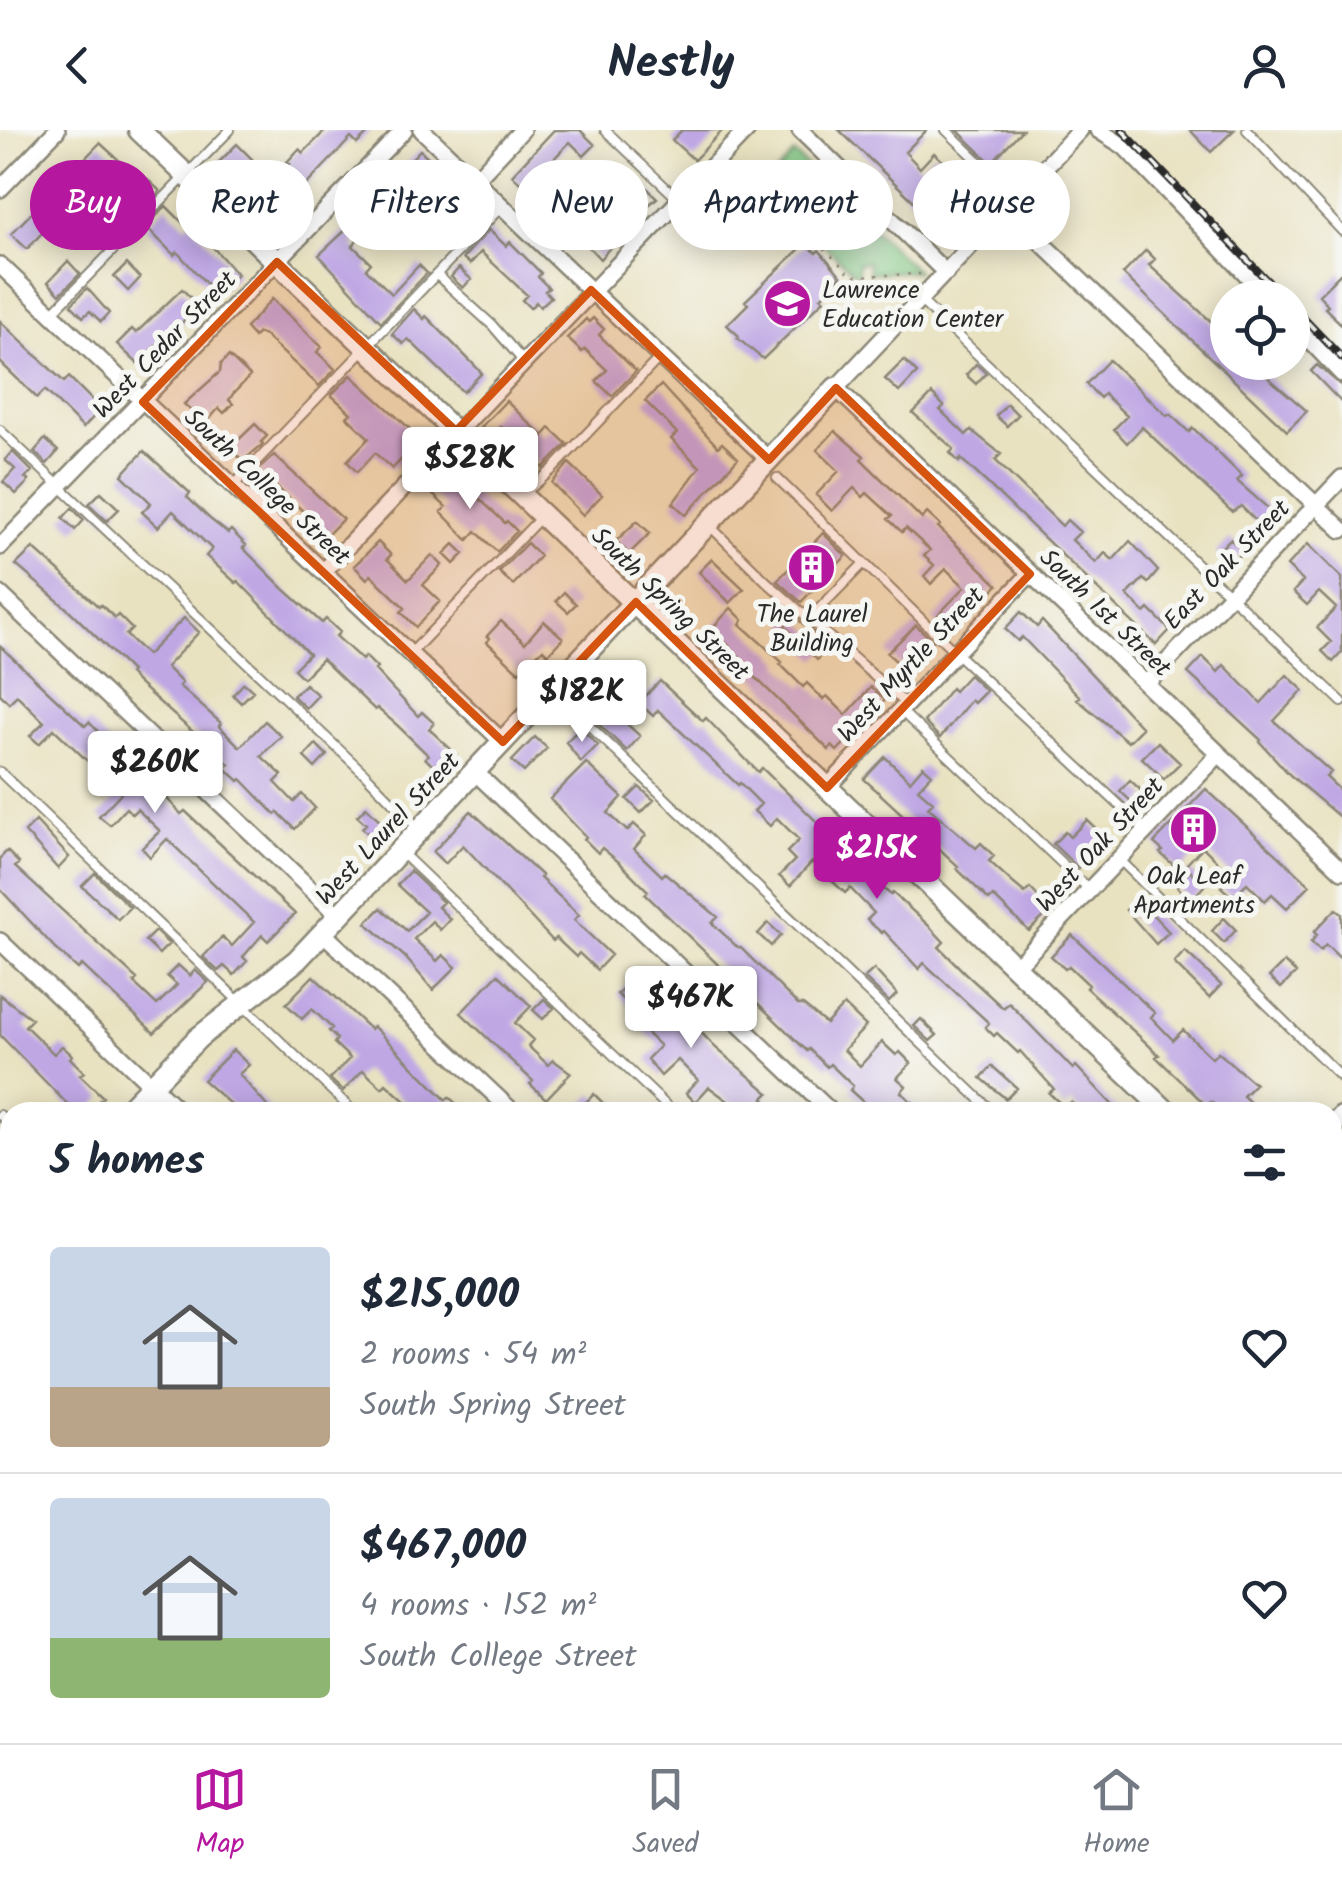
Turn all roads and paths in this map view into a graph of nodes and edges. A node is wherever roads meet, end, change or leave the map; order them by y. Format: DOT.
graph roads {
  1 [pos="57,130"];
  2 [pos="138,130"];
  3 [pos="230,130"];
  4 [pos="404,130"];
  5 [pos="422,130"];
  6 [pos="522,130"];
  7 [pos="605,130"];
  8 [pos="747,130"];
  9 [pos="800,130"];
  10 [pos="946,130"];
  11 [pos="1080,130"];
  12 [pos="1098,130"];
  13 [pos="1247,130"];
  14 [pos="201,160"];
  15 [pos="454,160"];
  16 [pos="494,160"];
  17 [pos="719,160"];
  18 [pos="972,160"];
  19 [pos="1052,160"];
  20 [pos="176,166"];
  21 [pos="176,186"];
  22 [pos="668,189"];
  23 [pos="0,190"];
  24 [pos="495,198"];
  25 [pos="503,205"];
  26 [pos="668,214"];
  27 [pos="1342,230"];
  28 [pos="264,250"];
  29 [pos="825,250"];
  30 [pos="968,250"];
  31 [pos="1058,250"];
  32 [pos="277,262"];
  33 [pos="0,265"];
  34 [pos="946,273"];
  35 [pos="920,274"];
  36 [pos="437,275"];
  37 [pos="1252,280"];
  38 [pos="591,290"];
  39 [pos="920,300"];
  40 [pos="52,314"];
  41 [pos="1310,341"];
  42 [pos="367,348"];
  43 [pos="660,356"];
  44 [pos="523,361"];
  45 [pos="1342,374"];
  46 [pos="836,388"];
  47 [pos="143,402"];
  48 [pos="0,430"];
  49 [pos="456,431"];
  50 [pos="773,469"];
  51 [pos="1342,478"];
  52 [pos="60,486"];
  53 [pos="233,486"];
  54 [pos="523,495"];
  55 [pos="1317,506"];
  56 [pos="544,515"];
  57 [pos="708,524"];
  58 [pos="1342,530"];
  59 [pos="0,548"];
  60 [pos="864,563"];
  61 [pos="323,572"];
  62 [pos="1030,574"];
  63 [pos="0,594"];
  64 [pos="1231,595"];
  65 [pos="636,602"];
  66 [pos="810,619"];
  67 [pos="956,652"];
  68 [pos="410,654"];
  69 [pos="1146,684"];
  70 [pos="552,690"];
  71 [pos="1342,702"];
  72 [pos="903,707"];
  73 [pos="503,742"];
  74 [pos="1219,754"];
  75 [pos="0,772"];
  76 [pos="475,772"];
  77 [pos="827,788"];
  78 [pos="420,830"];
  79 [pos="1146,830"];
  80 [pos="400,851"];
  81 [pos="1119,859"];
  82 [pos="1342,872"];
  83 [pos="1090,890"];
  84 [pos="339,916"];
  85 [pos="323,932"];
  86 [pos="0,941"];
  87 [pos="1016,968"];
  88 [pos="240,1004"];
  89 [pos="1342,1078"];
  90 [pos="152,1085"];
  91 [pos="136,1102"];
  92 [pos="170,1102"];
  93 [pos="343,1102"];
  94 [pos="502,1102"];
  95 [pos="663,1102"];
  96 [pos="822,1102"];
  97 [pos="983,1102"];
  98 [pos="1157,1102"];
  1 -- 23 [label="street"];
  2 -- 20 [label="street, South Spring Street"];
  3 -- 14 [label="lane"];
  4 -- 32 [label="street, West Cedar Street"];
  5 -- 15 [label="street"];
  6 -- 16 [label="street"];
  7 -- 22 [label="lane"];
  8 -- 17 [label="street"];
  9 -- 34 [label="street"];
  10 -- 18 [label="lane"];
  11 -- 19 [label="street"];
  12 -- 37 [label="street"];
  13 -- 27 [label="lane"];
  21 -- 40 [label="lane"];
  24 -- 25 [label="street"];
  25 -- 36 [label="lane"];
  25 -- 38 [label="street"];
  26 -- 38 [label="street"];
  28 -- 32 [label="street, South Spring Street"];
  29 -- 35 [label="path"];
  30 -- 34 [label="street"];
  31 -- 55 [label="street"];
  32 -- 42 [label="street, South Spring Street"];
  32 -- 47 [label="street, West Cedar Street"];
  33 -- 40 [label="street, South College Street"];
  34 -- 39 [label="street"];
  36 -- 42 [label="lane"];
  36 -- 44 [label="lane"];
  38 -- 43 [label="street"];
  38 -- 44 [label="street"];
  39 -- 46 [label="street"];
  39 -- 64 [label="lane"];
  40 -- 47 [label="street, South College Street"];
  41 -- 45 [label="street"];
  42 -- 49 [label="street, South Spring Street"];
  42 -- 53 [label="lane"];
  43 -- 50 [label="street"];
  43 -- 54 [label="lane"];
  44 -- 49 [label="street"];
  46 -- 50 [label="street, West Laurel Street"];
  46 -- 62 [label="street, South 1st Street"];
  47 -- 52 [label="street, West Cedar Street"];
  47 -- 53 [label="street, South College Street"];
  48 -- 52 [label="lane"];
  49 -- 54 [label="street, South Spring Street"];
  49 -- 61 [label="street"];
  50 -- 57 [label="street, West Laurel Street"];
  50 -- 60 [label="lane"];
  51 -- 55 [label="street, East Oak Street"];
  52 -- 59 [label="street, West Cedar Street"];
  52 -- 78 [label="lane"];
  53 -- 61 [label="street, South College Street"];
  54 -- 56 [label="street, South Spring Street"];
  55 -- 58 [label="street"];
  55 -- 64 [label="street, East Oak Street"];
  56 -- 65 [label="street, South Spring Street"];
  56 -- 68 [label="lane"];
  57 -- 65 [label="street, West Laurel Street"];
  57 -- 66 [label="lane"];
  60 -- 66 [label="lane"];
  60 -- 67 [label="lane"];
  61 -- 68 [label="street, South College Street"];
  62 -- 67 [label="street, West Myrtle Street"];
  62 -- 69 [label="street, South 1st Street"];
  63 -- 84 [label="street"];
  64 -- 69 [label="street, East Oak Street"];
  64 -- 71 [label="lane"];
  65 -- 70 [label="street, West Laurel Street"];
  65 -- 77 [label="street, South Spring Street"];
  66 -- 72 [label="lane"];
  67 -- 72 [label="street, West Myrtle Street"];
  67 -- 79 [label="lane"];
  68 -- 73 [label="street, South College Street"];
  69 -- 74 [label="street, South 1st Street"];
  70 -- 73 [label="street, West Laurel Street"];
  70 -- 97 [label="lane"];
  72 -- 77 [label="street, West Myrtle Street"];
  72 -- 83 [label="lane"];
  73 -- 76 [label="street, West Laurel Street"];
  74 -- 79 [label="street, West Oak Street"];
  74 -- 82 [label="street, South 1st Street"];
  75 -- 88 [label="lane"];
  76 -- 78 [label="street, West Laurel Street"];
  76 -- 96 [label="street"];
  77 -- 87 [label="street, South Spring Street"];
  78 -- 80 [label="street, West Laurel Street"];
  79 -- 81 [label="street, West Oak Street"];
  80 -- 84 [label="street, West Laurel Street"];
  80 -- 95 [label="lane"];
  81 -- 83 [label="street, West Oak Street"];
  81 -- 89 [label="lane"];
  83 -- 87 [label="street, West Oak Street"];
  84 -- 85 [label="street, West Laurel Street"];
  85 -- 88 [label="street, West Laurel Street"];
  85 -- 94 [label="street"];
  86 -- 90 [label="street"];
  87 -- 98 [label="street, South Spring Street"];
  88 -- 90 [label="street, West Laurel Street"];
  88 -- 93 [label="lane"];
  90 -- 91 [label="street, West Laurel Street"];
  90 -- 92 [label="street"];
}
